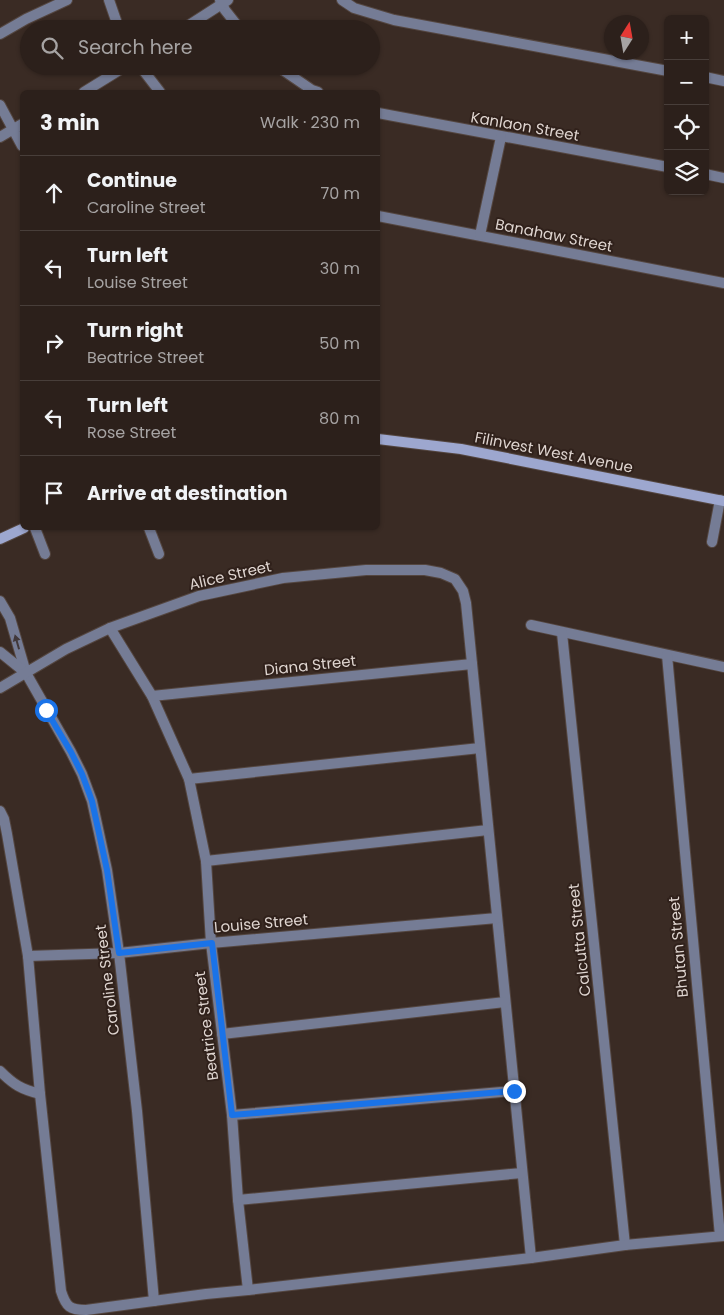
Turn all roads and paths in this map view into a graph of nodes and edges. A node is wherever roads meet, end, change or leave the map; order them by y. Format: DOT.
graph roads {
  1 [pos="67,0"];
  2 [pos="109,0"];
  3 [pos="342,0"];
  4 [pos="223,1"];
  5 [pos="24,20"];
  6 [pos="116,20"];
  7 [pos="197,20"];
  8 [pos="233,20"];
  9 [pos="20,22"];
  10 [pos="0,34"];
  11 [pos="664,70"];
  12 [pos="112,75"];
  13 [pos="147,75"];
  14 [pos="290,75"];
  15 [pos="709,79"];
  16 [pos="724,81"];
  17 [pos="90,90"];
  18 [pos="158,90"];
  19 [pos="312,90"];
  20 [pos="0,105"];
  21 [pos="380,113"];
  22 [pos="20,125"];
  23 [pos="13,129"];
  24 [pos="0,137"];
  25 [pos="501,137"];
  26 [pos="20,142"];
  27 [pos="664,166"];
  28 [pos="709,175"];
  29 [pos="724,178"];
  30 [pos="380,216"];
  31 [pos="480,235"];
  32 [pos="724,284"];
  33 [pos="380,439"];
  34 [pos="722,501"];
  35 [pos="20,530"];
  36 [pos="36,530"];
  37 [pos="150,530"];
  38 [pos="0,539"];
  39 [pos="712,542"];
  40 [pos="46,554"];
  41 [pos="159,554"];
  42 [pos="0,601"];
  43 [pos="531,625"];
  44 [pos="110,628"];
  45 [pos="562,633"];
  46 [pos="0,652"];
  47 [pos="666,655"];
  48 [pos="472,664"];
  49 [pos="724,667"];
  50 [pos="26,673"];
  51 [pos="0,688"];
  52 [pos="152,696"];
  53 [pos="480,748"];
  54 [pos="188,779"];
  55 [pos="0,811"];
  56 [pos="488,830"];
  57 [pos="206,861"];
  58 [pos="497,918"];
  59 [pos="212,943"];
  60 [pos="119,953"];
  61 [pos="28,956"];
  62 [pos="506,1002"];
  63 [pos="222,1034"];
  64 [pos="0,1072"];
  65 [pos="514,1091"];
  66 [pos="40,1094"];
  67 [pos="232,1115"];
  68 [pos="522,1173"];
  69 [pos="238,1200"];
  70 [pos="722,1236"];
  71 [pos="626,1245"];
  72 [pos="530,1258"];
  73 [pos="248,1290"];
  74 [pos="154,1301"];
  1 -- 5 [label="street"];
  2 -- 6 [label="street"];
  3 -- 11 [label="street"];
  4 -- 7 [label="street"];
  4 -- 8 [label="street"];
  9 -- 10 [label="street"];
  12 -- 17 [label="street"];
  13 -- 18 [label="street"];
  14 -- 19 [label="street"];
  15 -- 16 [label="street"];
  20 -- 23 [label="street"];
  21 -- 25 [label="street, Kanlaon Street"];
  22 -- 23 [label="street"];
  23 -- 24 [label="street"];
  23 -- 26 [label="street"];
  25 -- 27 [label="street, Kanlaon Street"];
  25 -- 31 [label="street"];
  28 -- 29 [label="street"];
  30 -- 31 [label="street, Banahaw Street"];
  31 -- 32 [label="street, Banahaw Street"];
  33 -- 34 [label="street, Filinvest West Avenue"];
  34 -- 39 [label="street"];
  35 -- 38 [label="street"];
  36 -- 40 [label="street"];
  37 -- 41 [label="street"];
  50 -- 42 [label="street, one-way"];
  43 -- 45 [label="street"];
  44 -- 48 [label="street, Alice Street"];
  44 -- 50 [label="street, Alice Street"];
  44 -- 52 [label="street, Beatrice Street"];
  45 -- 47 [label="street"];
  45 -- 71 [label="street, Calcutta Street"];
  46 -- 50 [label="street"];
  47 -- 49 [label="street"];
  47 -- 70 [label="street, Bhutan Street"];
  48 -- 52 [label="street, Diana Street"];
  48 -- 53 [label="street"];
  50 -- 51 [label="street, Alice Street"];
  50 -- 60 [label="street, Caroline Street"];
  52 -- 54 [label="street, Beatrice Street"];
  53 -- 54 [label="street"];
  53 -- 56 [label="street"];
  54 -- 57 [label="street, Beatrice Street"];
  55 -- 61 [label="street"];
  56 -- 57 [label="street"];
  56 -- 58 [label="street"];
  57 -- 59 [label="street, Beatrice Street"];
  58 -- 59 [label="street, Louise Street"];
  58 -- 62 [label="street"];
  59 -- 60 [label="street, Louise Street"];
  59 -- 63 [label="street, Beatrice Street"];
  60 -- 61 [label="street, Louise Street"];
  60 -- 74 [label="street, Caroline Street"];
  61 -- 66 [label="street"];
  62 -- 63 [label="street"];
  62 -- 65 [label="street"];
  63 -- 67 [label="street, Beatrice Street"];
  64 -- 66 [label="street"];
  65 -- 67 [label="street"];
  65 -- 68 [label="street"];
  66 -- 74 [label="street"];
  67 -- 69 [label="street, Beatrice Street"];
  68 -- 69 [label="street"];
  68 -- 72 [label="street"];
  69 -- 73 [label="street, Beatrice Street"];
  70 -- 71 [label="street"];
  71 -- 72 [label="street"];
  72 -- 73 [label="street"];
  73 -- 74 [label="street"];
}
